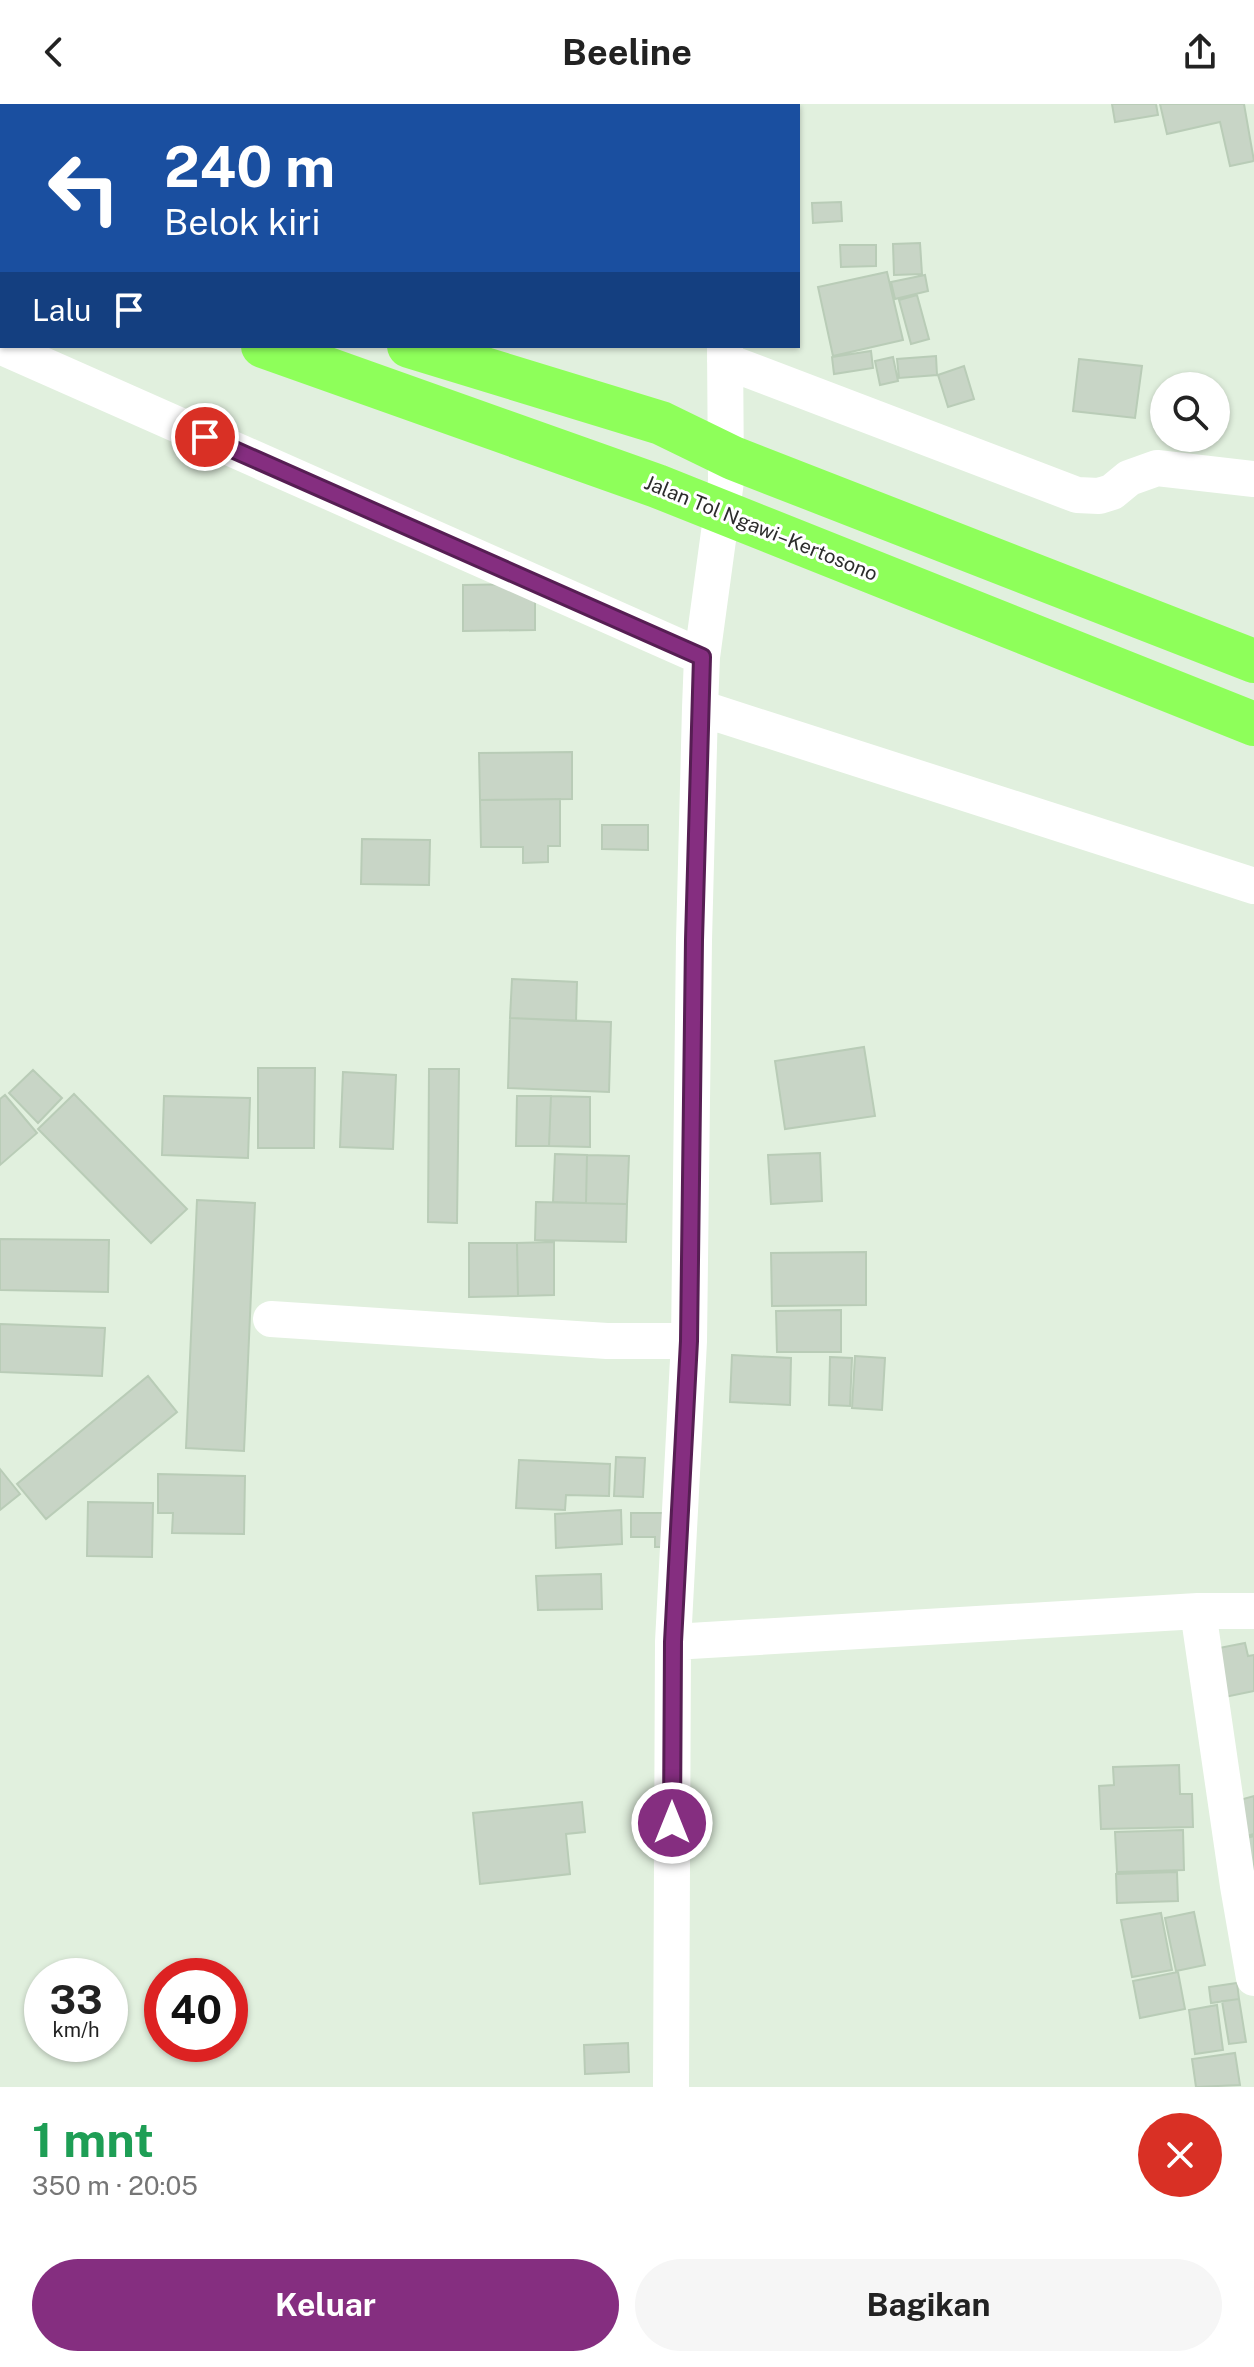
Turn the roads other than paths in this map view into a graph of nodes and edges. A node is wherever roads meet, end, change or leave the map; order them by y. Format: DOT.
graph roads {
  1 [pos="5,348"];
  2 [pos="269,348"];
  3 [pos="416,348"];
  4 [pos="725,353"];
  5 [pos="1254,479"];
  6 [pos="702,657"];
  7 [pos="1254,661"];
  8 [pos="700,708"];
  9 [pos="1254,724"];
  10 [pos="1254,886"];
  11 [pos="271,1319"];
  12 [pos="689,1341"];
  13 [pos="1198,1611"];
  14 [pos="1254,1611"];
  15 [pos="673,1642"];
  16 [pos="1254,1978"];
  17 [pos="671,2087"];
  1 -- 6 [label="street"];
  2 -- 9 [label="highway, Jalan Tol Ngawi–Kertosono"];
  3 -- 7 [label="highway"];
  4 -- 5 [label="street"];
  4 -- 6 [label="street"];
  6 -- 8 [label="street"];
  8 -- 10 [label="street"];
  8 -- 12 [label="street"];
  11 -- 12 [label="street"];
  12 -- 15 [label="street"];
  13 -- 14 [label="street"];
  13 -- 15 [label="street"];
  13 -- 16 [label="street"];
  15 -- 17 [label="street"];
}
